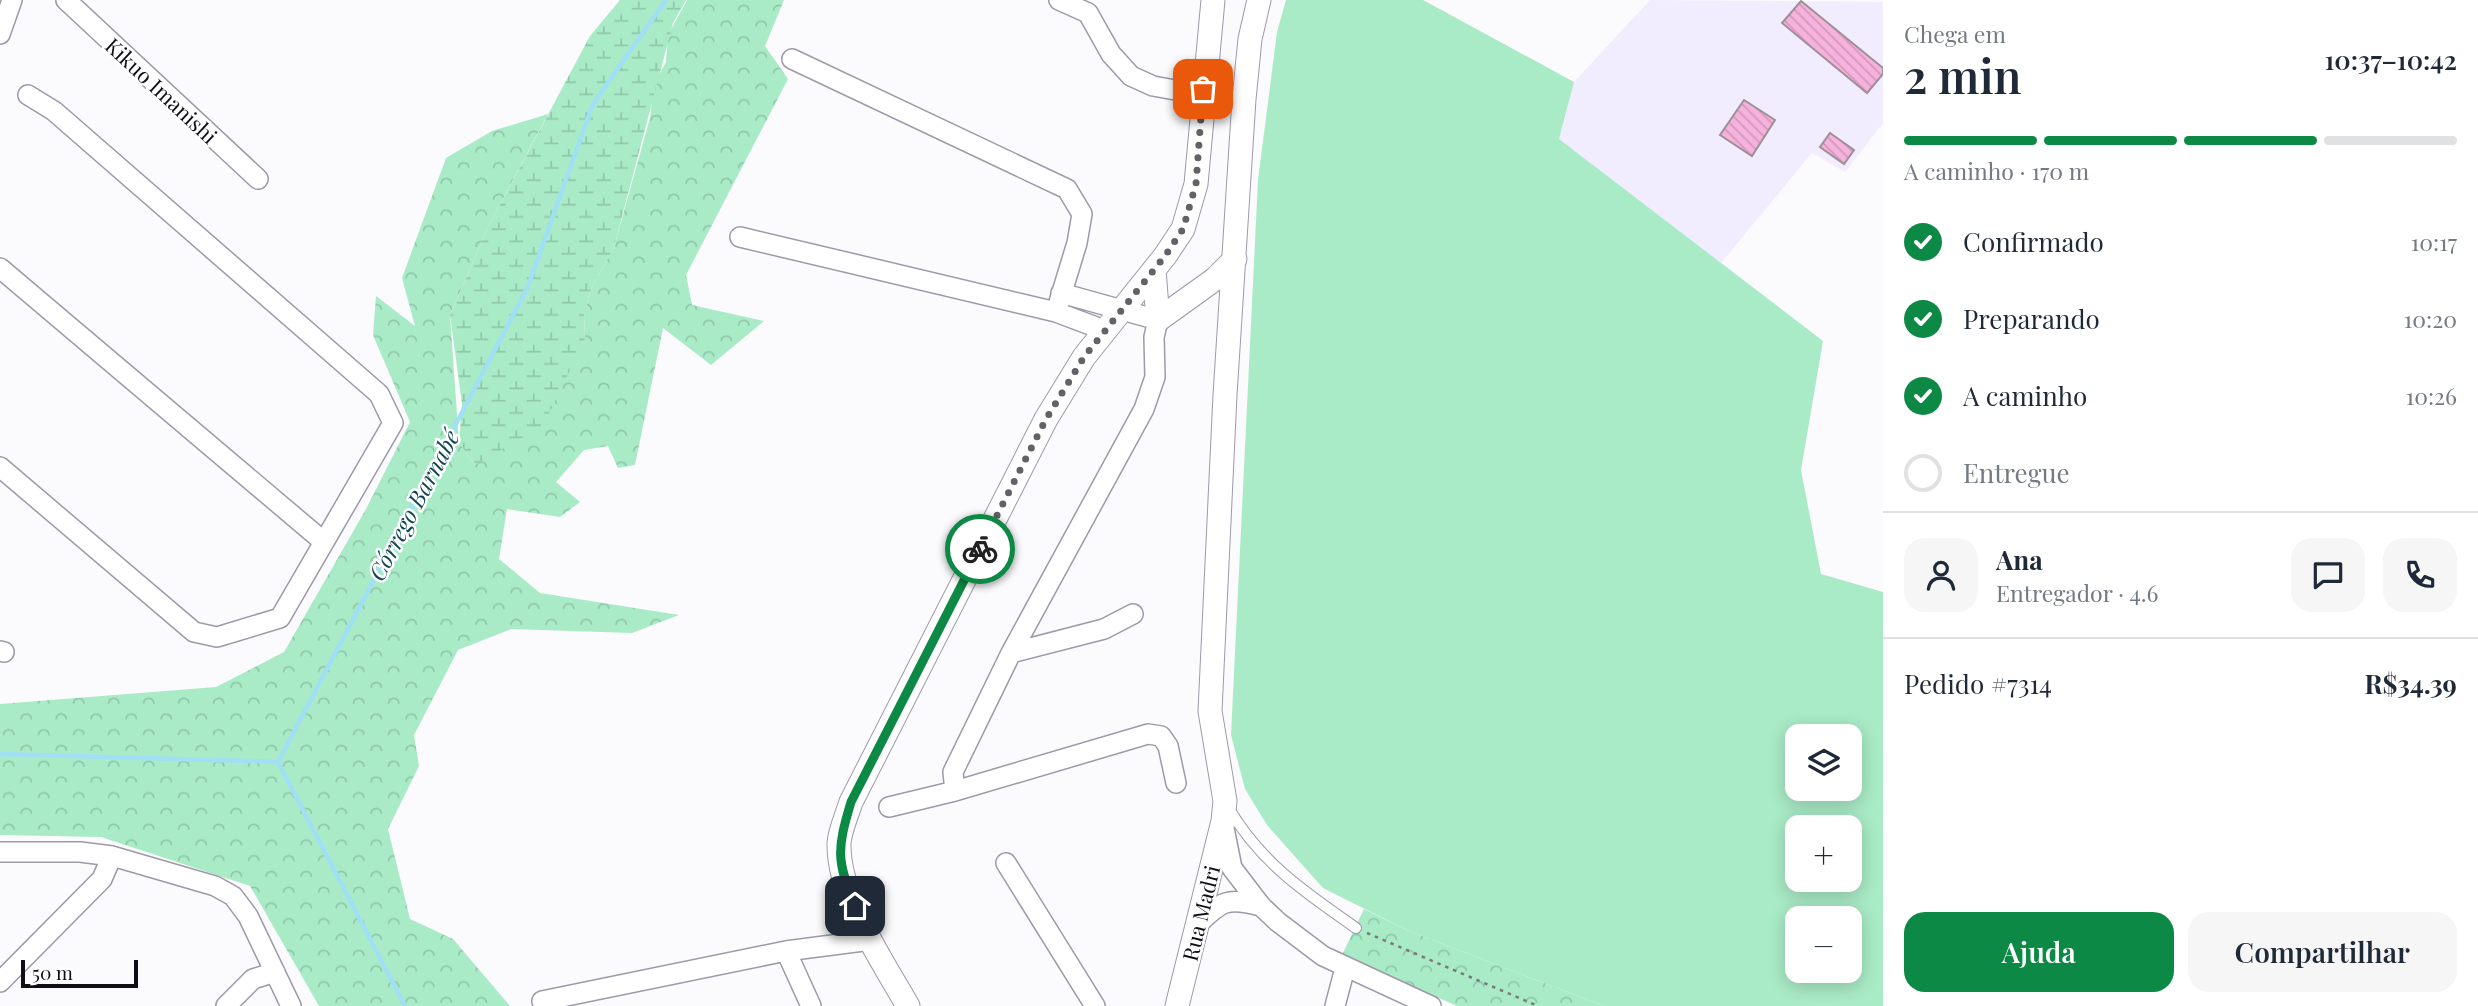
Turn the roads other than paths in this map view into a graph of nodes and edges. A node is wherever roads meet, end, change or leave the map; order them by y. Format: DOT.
graph roads {
  1 [pos="12,0"];
  2 [pos="66,0"];
  3 [pos="1059,0"];
  4 [pos="1213,0"];
  5 [pos="1259,0"];
  6 [pos="1091,6"];
  7 [pos="0,34"];
  8 [pos="792,59"];
  9 [pos="1175,90"];
  10 [pos="28,95"];
  11 [pos="258,179"];
  12 [pos="740,237"];
  13 [pos="1235,260"];
  14 [pos="0,268"];
  15 [pos="1154,270"];
  16 [pos="1058,302"];
  17 [pos="1119,312"];
  18 [pos="1158,320"];
  19 [pos="1104,330"];
  20 [pos="0,467"];
  21 [pos="324,542"];
  22 [pos="1133,614"];
  23 [pos="1011,653"];
  24 [pos="1176,783"];
  25 [pos="955,791"];
  26 [pos="889,807"];
  27 [pos="1224,811"];
  28 [pos="0,852"];
  29 [pos="112,856"];
  30 [pos="1006,863"];
  31 [pos="1261,906"];
  32 [pos="1197,925"];
  33 [pos="1356,928"];
  34 [pos="871,940"];
  35 [pos="786,951"];
  36 [pos="1345,968"];
  37 [pos="275,972"];
  38 [pos="0,982"];
  39 [pos="542,1001"];
  40 [pos="226,1006"];
  41 [pos="291,1006"];
  42 [pos="811,1006"];
  43 [pos="908,1006"];
  44 [pos="1095,1006"];
  45 [pos="1177,1006"];
  46 [pos="1335,1006"];
  47 [pos="1431,1006"];
  1 -- 7 [label="street"];
  2 -- 11 [label="street, Kikuo Imanishi"];
  3 -- 6 [label="street"];
  4 -- 15 [label="street"];
  5 -- 13 [label="street"];
  6 -- 9 [label="street"];
  8 -- 16 [label="street"];
  10 -- 21 [label="street"];
  12 -- 16 [label="street"];
  13 -- 18 [label="street"];
  13 -- 27 [label="street"];
  14 -- 21 [label="street"];
  15 -- 17 [label="street"];
  15 -- 18 [label="street"];
  16 -- 17 [label="street"];
  16 -- 19 [label="street"];
  17 -- 18 [label="street"];
  17 -- 19 [label="street"];
  18 -- 23 [label="street"];
  19 -- 34 [label="street"];
  20 -- 21 [label="street"];
  22 -- 23 [label="street"];
  23 -- 25 [label="street"];
  24 -- 25 [label="street"];
  25 -- 26 [label="street"];
  27 -- 31 [label="street"];
  27 -- 32 [label="street, Rua Madri"];
  27 -- 33 [label="lane"];
  28 -- 29 [label="street"];
  29 -- 37 [label="street"];
  29 -- 38 [label="street"];
  30 -- 44 [label="street"];
  31 -- 32 [label="street"];
  31 -- 36 [label="street"];
  32 -- 45 [label="street, Rua Madri"];
  34 -- 35 [label="street"];
  34 -- 43 [label="street"];
  35 -- 39 [label="street"];
  35 -- 42 [label="street"];
  36 -- 46 [label="street"];
  36 -- 47 [label="street"];
  37 -- 40 [label="street"];
  37 -- 41 [label="street"];
}
